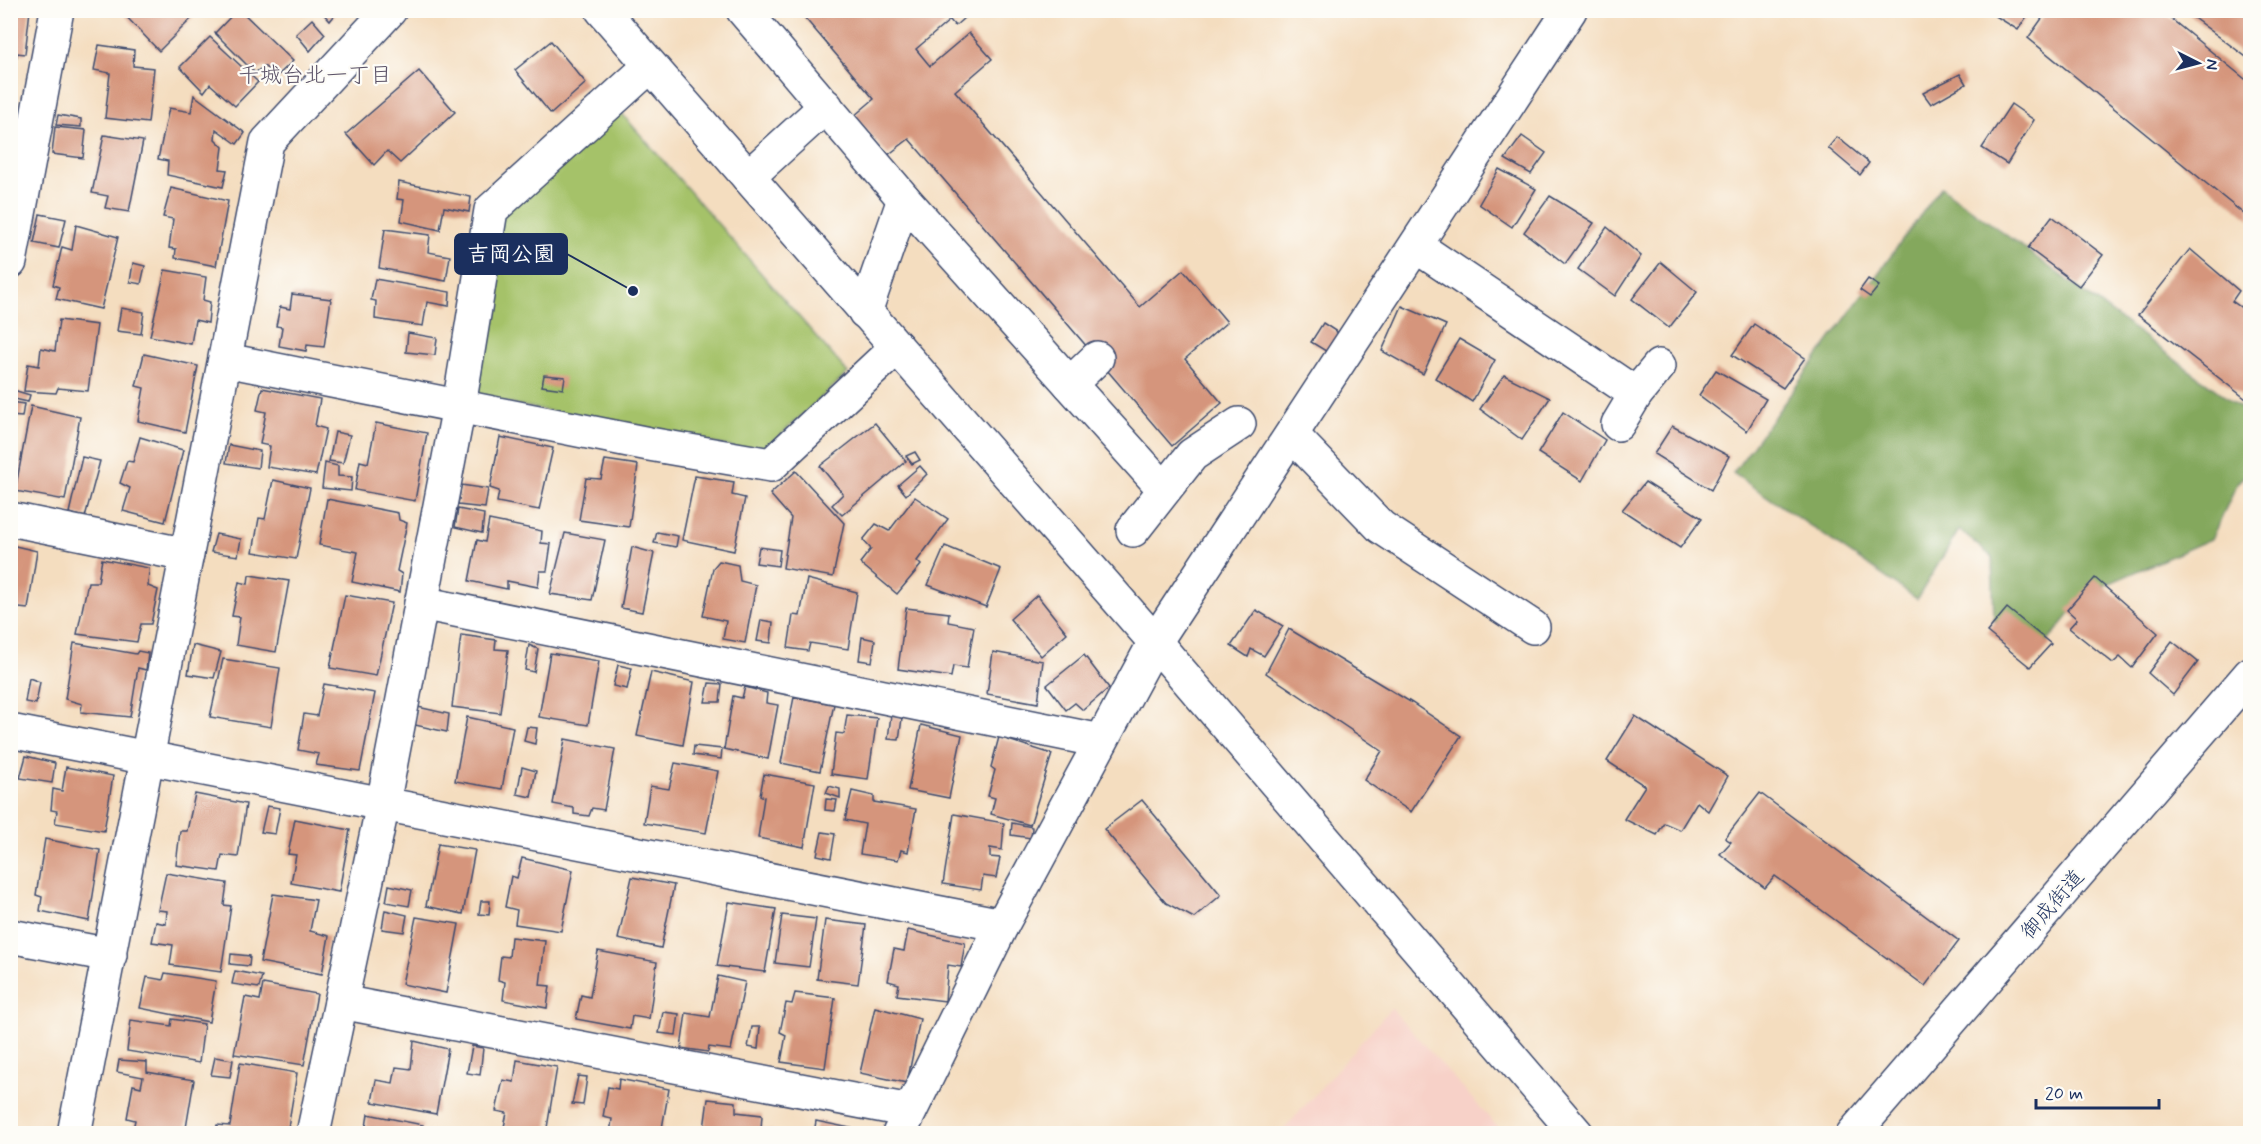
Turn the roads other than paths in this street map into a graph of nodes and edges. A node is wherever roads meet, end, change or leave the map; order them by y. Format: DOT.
graph roads {
  1 [pos="57,10"];
  2 [pos="390,10"];
  3 [pos="602,10"];
  4 [pos="743,10"];
  5 [pos="1570,10"];
  6 [pos="650,66"];
  7 [pos="826,106"];
  8 [pos="748,177"];
  9 [pos="904,199"];
  10 [pos="1416,246"];
  11 [pos="10,262"];
  12 [pos="865,312"];
  13 [pos="897,347"];
  14 [pos="1097,358"];
  15 [pos="226,360"];
  16 [pos="1659,366"];
  17 [pos="1070,384"];
  18 [pos="1636,394"];
  19 [pos="459,406"];
  20 [pos="1239,424"];
  21 [pos="1618,424"];
  22 [pos="1292,435"];
  23 [pos="1164,489"];
  24 [pos="10,519"];
  25 [pos="1133,530"];
  26 [pos="188,555"];
  27 [pos="421,603"];
  28 [pos="1533,627"];
  29 [pos="1155,642"];
  30 [pos="2250,674"];
  31 [pos="10,731"];
  32 [pos="1101,741"];
  33 [pos="148,758"];
  34 [pos="383,804"];
  35 [pos="1002,925"];
  36 [pos="10,936"];
  37 [pos="110,955"];
  38 [pos="341,1002"];
  39 [pos="904,1122"];
  40 [pos="74,1134"];
  41 [pos="314,1134"];
  42 [pos="1577,1134"];
  43 [pos="1853,1134"];
  1 -- 11 [label="street"];
  2 -- 15 [label="street"];
  3 -- 6 [label="street"];
  4 -- 7 [label="street"];
  5 -- 10 [label="street"];
  6 -- 8 [label="street"];
  6 -- 19 [label="street"];
  7 -- 8 [label="street"];
  7 -- 9 [label="street"];
  8 -- 12 [label="street"];
  9 -- 12 [label="street"];
  9 -- 17 [label="street"];
  10 -- 18 [label="street"];
  10 -- 22 [label="street"];
  12 -- 13 [label="street"];
  13 -- 19 [label="street"];
  13 -- 29 [label="street"];
  14 -- 17 [label="street"];
  15 -- 19 [label="street"];
  15 -- 26 [label="street"];
  16 -- 18 [label="street"];
  17 -- 23 [label="street"];
  18 -- 21 [label="street"];
  19 -- 27 [label="street"];
  20 -- 23 [label="street"];
  22 -- 28 [label="street"];
  22 -- 29 [label="street"];
  23 -- 25 [label="street"];
  24 -- 26 [label="street"];
  26 -- 33 [label="street"];
  27 -- 32 [label="street"];
  27 -- 34 [label="street"];
  29 -- 32 [label="street"];
  29 -- 42 [label="street"];
  30 -- 43 [label="street, 御成街道"];
  31 -- 33 [label="street"];
  32 -- 35 [label="street"];
  33 -- 34 [label="street"];
  33 -- 37 [label="street"];
  34 -- 35 [label="street"];
  34 -- 38 [label="street"];
  35 -- 39 [label="street"];
  36 -- 37 [label="street"];
  37 -- 40 [label="street"];
  38 -- 39 [label="street"];
  38 -- 41 [label="street"];
}
